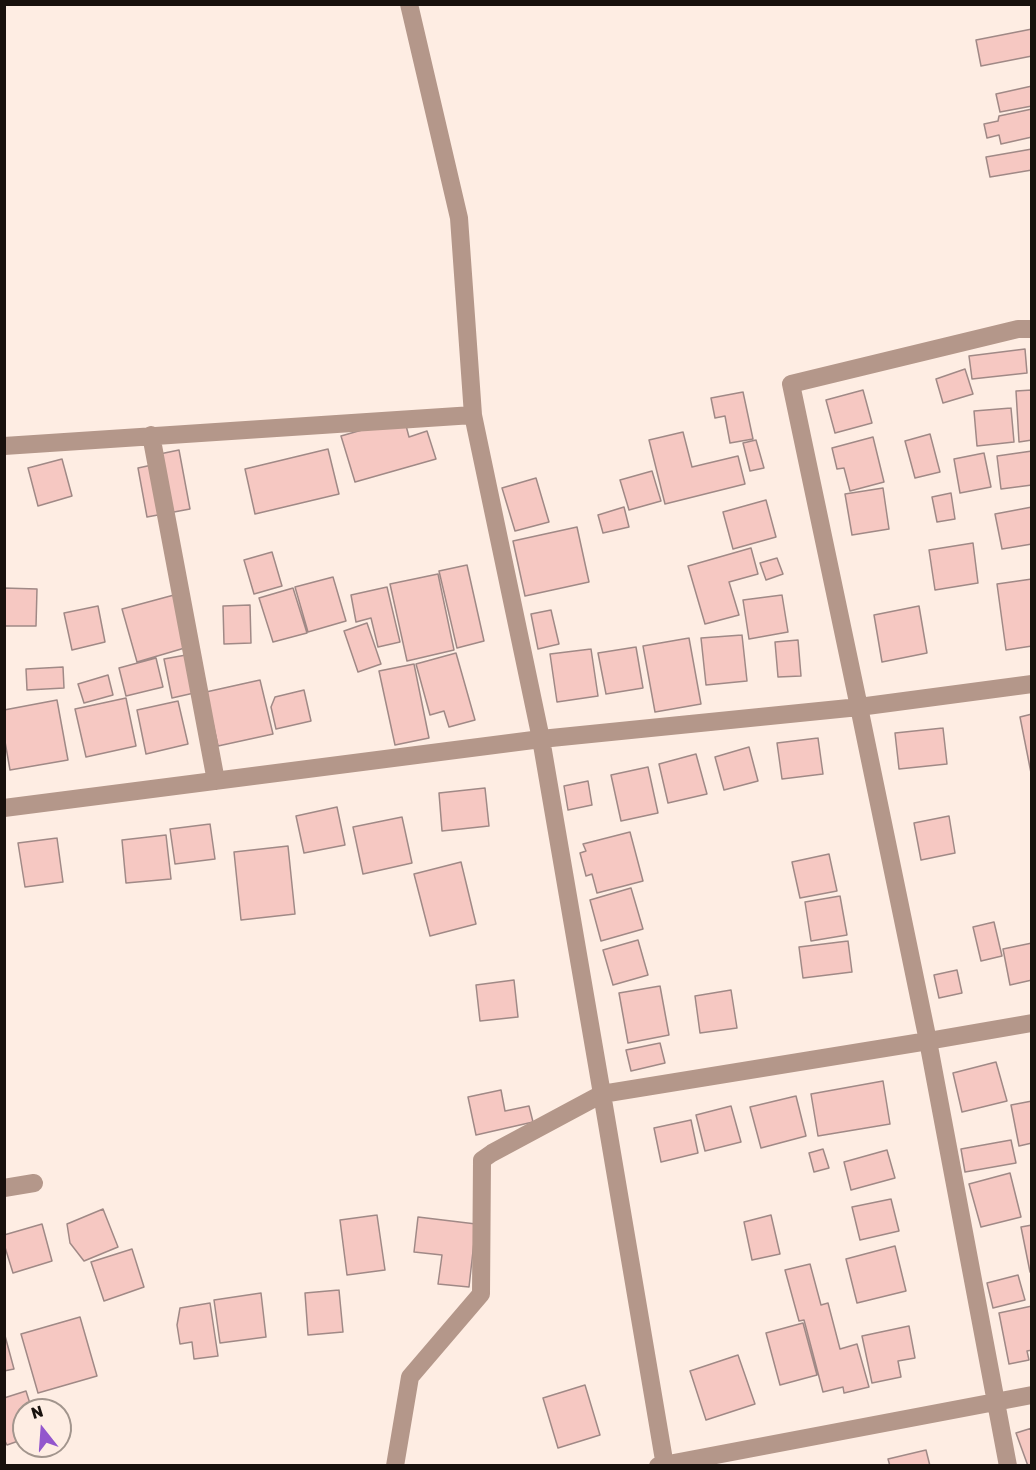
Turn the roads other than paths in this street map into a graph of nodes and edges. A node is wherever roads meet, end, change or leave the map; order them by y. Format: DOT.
graph roads {
  1 [pos="410,4"];
  2 [pos="1032,315"];
  3 [pos="1025,329"];
  4 [pos="473,415"];
  5 [pos="152,435"];
  6 [pos="4,446"];
  7 [pos="1032,684"];
  8 [pos="859,707"];
  9 [pos="541,739"];
  10 [pos="216,780"];
  11 [pos="4,808"];
  12 [pos="1032,1023"];
  13 [pos="928,1041"];
  14 [pos="602,1094"];
  15 [pos="34,1183"];
  16 [pos="4,1188"];
  17 [pos="1032,1395"];
  18 [pos="996,1402"];
  19 [pos="662,1465"];
  20 [pos="395,1466"];
  21 [pos="1008,1466"];
  1 -- 4 [label="street"];
  2 -- 3 [label="street"];
  3 -- 8 [label="street"];
  4 -- 5 [label="street"];
  4 -- 9 [label="street"];
  5 -- 6 [label="street"];
  5 -- 10 [label="street"];
  7 -- 8 [label="street"];
  8 -- 9 [label="street"];
  8 -- 13 [label="street"];
  9 -- 10 [label="street"];
  9 -- 14 [label="street"];
  10 -- 11 [label="street"];
  12 -- 13 [label="street"];
  13 -- 14 [label="street"];
  13 -- 18 [label="street"];
  14 -- 19 [label="street"];
  14 -- 20 [label="street"];
  15 -- 16 [label="street"];
  17 -- 18 [label="street"];
  18 -- 19 [label="street"];
  18 -- 21 [label="street"];
}
